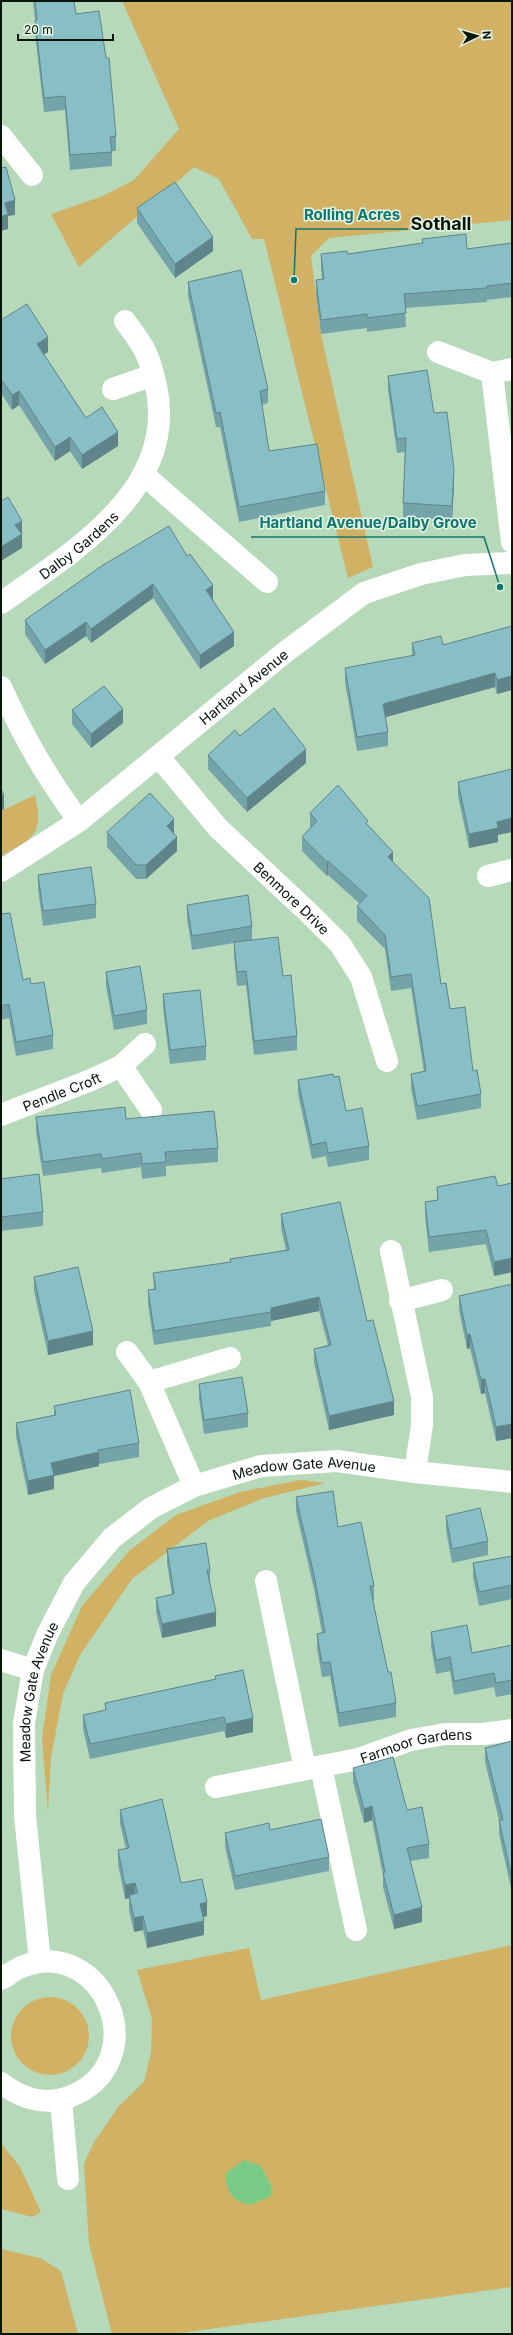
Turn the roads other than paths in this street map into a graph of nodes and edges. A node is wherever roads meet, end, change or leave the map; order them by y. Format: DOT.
graph roads {
  1 [pos="1,136"];
  2 [pos="32,175"];
  3 [pos="125,321"];
  4 [pos="438,352"];
  5 [pos="502,371"];
  6 [pos="153,375"];
  7 [pos="113,389"];
  8 [pos="144,475"];
  9 [pos="512,542"];
  10 [pos="512,563"];
  11 [pos="267,582"];
  12 [pos="1,603"];
  13 [pos="1,687"];
  14 [pos="159,757"];
  15 [pos="79,821"];
  16 [pos="512,870"];
  17 [pos="1,871"];
  18 [pos="488,876"];
  19 [pos="145,1044"];
  20 [pos="387,1061"];
  21 [pos="121,1066"];
  22 [pos="151,1110"];
  23 [pos="1,1114"];
  24 [pos="391,1251"];
  25 [pos="442,1290"];
  26 [pos="400,1302"];
  27 [pos="127,1352"];
  28 [pos="230,1358"];
  29 [pos="149,1382"];
  30 [pos="415,1472"];
  31 [pos="512,1482"];
  32 [pos="194,1486"];
  33 [pos="266,1582"];
  34 [pos="1,1660"];
  35 [pos="33,1670"];
  36 [pos="512,1730"];
  37 [pos="313,1768"];
  38 [pos="216,1786"];
  39 [pos="356,1930"];
  40 [pos="40,1962"];
  41 [pos="1,1979"];
  42 [pos="1,2083"];
  43 [pos="61,2100"];
  44 [pos="68,2179"];
  1 -- 2 [label="street"];
  3 -- 6 [label="street, Dalby Gardens"];
  4 -- 5 [label="street"];
  5 -- 9 [label="street"];
  6 -- 7 [label="street"];
  6 -- 8 [label="street, Dalby Gardens"];
  8 -- 11 [label="street"];
  8 -- 12 [label="street, Dalby Gardens"];
  10 -- 14 [label="street, Hartland Avenue"];
  13 -- 15 [label="street"];
  14 -- 15 [label="street, Hartland Avenue"];
  14 -- 20 [label="street, Benmore Drive"];
  15 -- 17 [label="street, Hartland Avenue"];
  16 -- 18 [label="street"];
  19 -- 21 [label="street, Pendle Croft"];
  21 -- 22 [label="street"];
  21 -- 23 [label="street, Pendle Croft"];
  24 -- 26 [label="street"];
  25 -- 26 [label="street"];
  26 -- 30 [label="street"];
  27 -- 29 [label="street"];
  28 -- 29 [label="street"];
  29 -- 32 [label="street"];
  30 -- 31 [label="street, Meadow Gate Avenue"];
  30 -- 32 [label="street, Meadow Gate Avenue"];
  32 -- 35 [label="street, Meadow Gate Avenue"];
  33 -- 37 [label="street"];
  34 -- 35 [label="street"];
  35 -- 40 [label="street, Meadow Gate Avenue"];
  36 -- 37 [label="street, Farmoor Gardens"];
  37 -- 38 [label="street, Farmoor Gardens"];
  37 -- 39 [label="street"];
  40 -- 41 [label="street"];
  40 -- 43 [label="street"];
  42 -- 43 [label="street"];
  43 -- 44 [label="street"];
}
